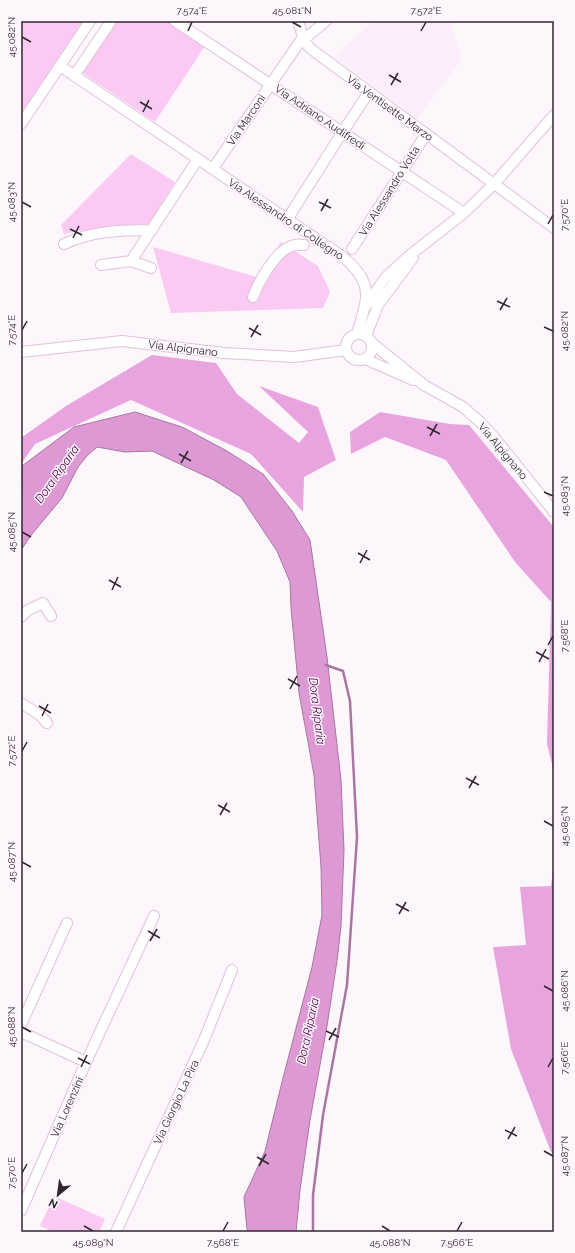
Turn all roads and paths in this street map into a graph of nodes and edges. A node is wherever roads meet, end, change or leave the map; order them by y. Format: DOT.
graph roads {
  1 [pos="90,21"];
  2 [pos="111,21"];
  3 [pos="175,21"];
  4 [pos="298,21"];
  5 [pos="326,21"];
  6 [pos="303,37"];
  7 [pos="60,66"];
  8 [pos="74,76"];
  9 [pos="271,84"];
  10 [pos="370,92"];
  11 [pos="554,115"];
  12 [pos="21,124"];
  13 [pos="343,132"];
  14 [pos="426,134"];
  15 [pos="198,159"];
  16 [pos="216,164"];
  17 [pos="401,171"];
  18 [pos="494,184"];
  19 [pos="464,213"];
  20 [pos="290,214"];
  21 [pos="554,228"];
  22 [pos="152,230"];
  23 [pos="64,244"];
  24 [pos="304,245"];
  25 [pos="423,246"];
  26 [pos="352,250"];
  27 [pos="131,261"];
  28 [pos="101,265"];
  29 [pos="151,268"];
  30 [pos="253,297"];
  31 [pos="362,313"];
  32 [pos="365,338"];
  33 [pos="346,350"];
  34 [pos="21,352"];
  35 [pos="365,360"];
  36 [pos="424,385"];
  37 [pos="554,512"];
  38 [pos="51,616"];
  39 [pos="21,617"];
  40 [pos="21,703"];
  41 [pos="47,723"];
  42 [pos="154,916"];
  43 [pos="66,923"];
  44 [pos="232,970"];
  45 [pos="21,1025"];
  46 [pos="21,1032"];
  47 [pos="86,1062"];
  48 [pos="21,1211"];
  49 [pos="116,1232"];
  1 -- 7 [label="street"];
  2 -- 8 [label="street"];
  3 -- 9 [label="street, Via Adriano Audifredi"];
  4 -- 6 [label="street, Via Ventisette Marzo"];
  5 -- 6 [label="street"];
  6 -- 9 [label="street, Via Marconi"];
  6 -- 10 [label="street, Via Ventisette Marzo"];
  7 -- 8 [label="street, Via Alessandro di Collegno"];
  7 -- 12 [label="street"];
  8 -- 15 [label="street, Via Alessandro di Collegno"];
  9 -- 13 [label="street, Via Adriano Audifredi"];
  9 -- 16 [label="street, Via Marconi"];
  10 -- 13 [label="street"];
  10 -- 14 [label="street, Via Ventisette Marzo"];
  11 -- 18 [label="street"];
  13 -- 17 [label="street, Via Adriano Audifredi"];
  13 -- 20 [label="street"];
  14 -- 17 [label="street, Via Alessandro Volta"];
  14 -- 18 [label="street, Via Ventisette Marzo"];
  15 -- 22 [label="street"];
  15 -- 31 [label="street, Via Alessandro di Collegno"];
  17 -- 19 [label="street, Via Adriano Audifredi"];
  17 -- 26 [label="street, Via Alessandro Volta"];
  18 -- 19 [label="street"];
  18 -- 21 [label="street, Via Ventisette Marzo"];
  19 -- 25 [label="street"];
  22 -- 23 [label="street"];
  22 -- 27 [label="street"];
  24 -- 30 [label="street"];
  25 -- 31 [label="street"];
  25 -- 32 [label="street"];
  27 -- 28 [label="street"];
  27 -- 29 [label="street"];
  31 -- 32 [label="street, Via Alessandro di Collegno"];
  32 -- 33 [label="street"];
  32 -- 35 [label="street"];
  32 -- 36 [label="street, Via Alpignano"];
  33 -- 34 [label="street, Via Alpignano"];
  33 -- 35 [label="street"];
  35 -- 36 [label="street, Via Alpignano"];
  36 -- 37 [label="street, Via Alpignano"];
  38 -- 39 [label="street"];
  40 -- 41 [label="street"];
  42 -- 47 [label="street, Via Lorenzini"];
  43 -- 45 [label="street"];
  44 -- 49 [label="street, Via Giorgio La Pira"];
  46 -- 47 [label="street"];
  47 -- 48 [label="street, Via Lorenzini"];
}
